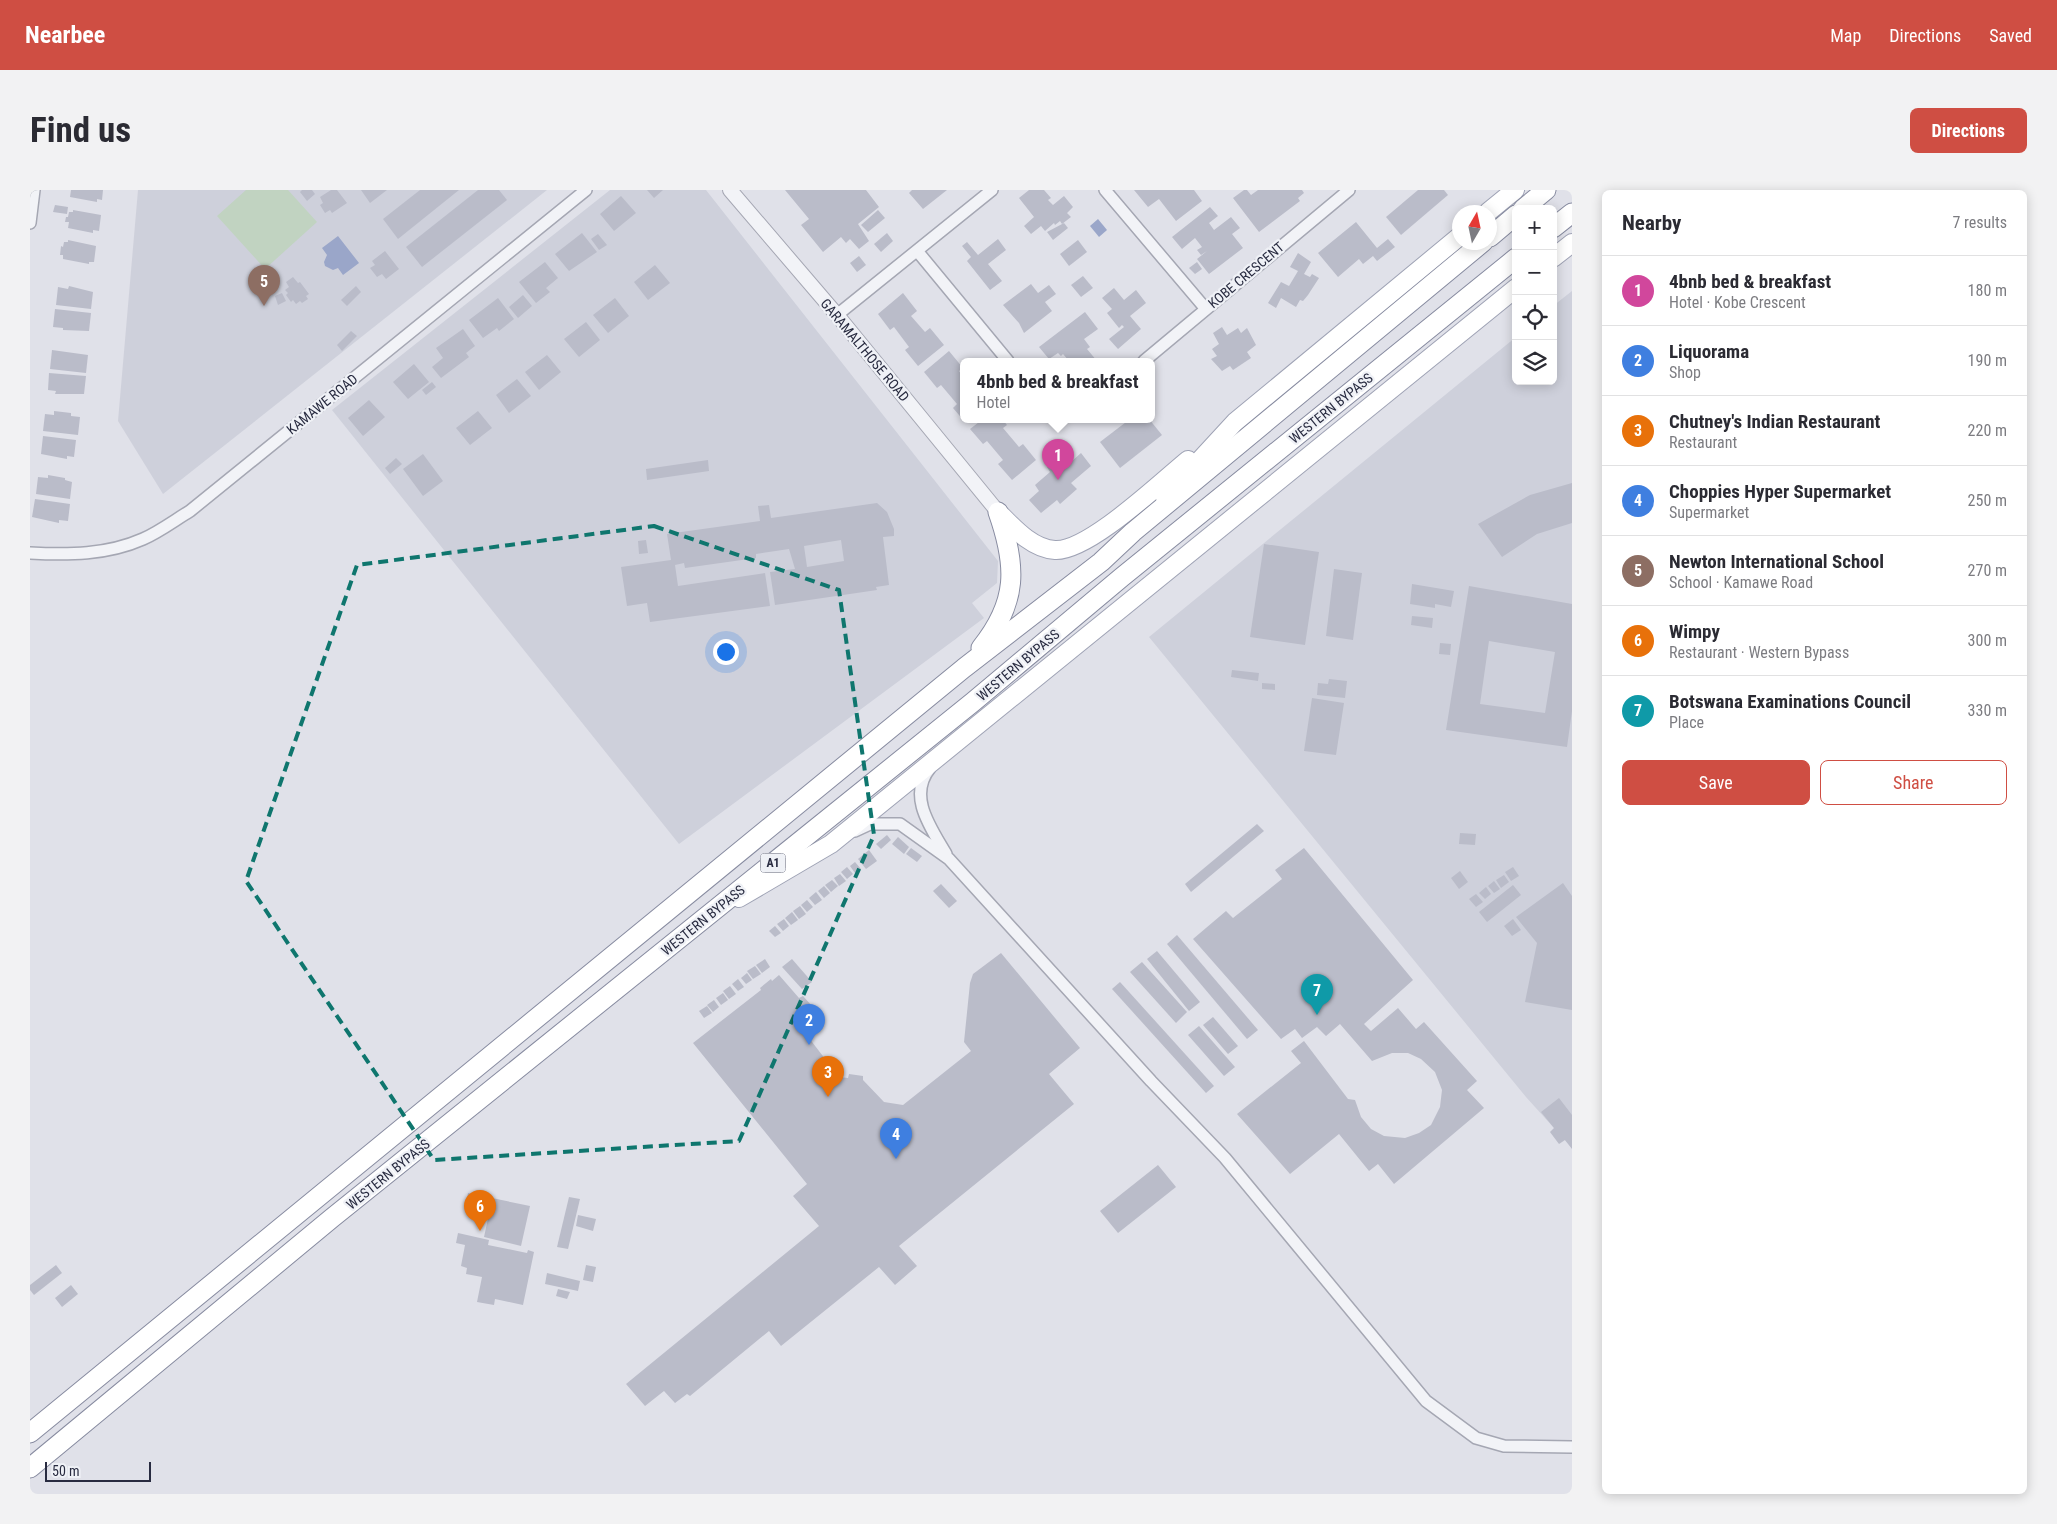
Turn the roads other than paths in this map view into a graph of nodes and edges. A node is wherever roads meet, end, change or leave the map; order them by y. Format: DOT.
graph roads {
  1 [pos="34,190"];
  2 [pos="586,190"];
  3 [pos="730,190"];
  4 [pos="992,190"];
  5 [pos="1105,190"];
  6 [pos="1515,190"];
  7 [pos="1546,190"];
  8 [pos="1341,192"];
  9 [pos="31,205"];
  10 [pos="1497,205"];
  11 [pos="1528,205"];
  12 [pos="1572,212"];
  13 [pos="1512,218"];
  14 [pos="30,223"];
  15 [pos="1557,225"];
  16 [pos="1497,231"];
  17 [pos="1452,243"];
  18 [pos="1572,243"];
  19 [pos="1473,250"];
  20 [pos="918,252"];
  21 [pos="1557,255"];
  22 [pos="1512,261"];
  23 [pos="1512,291"];
  24 [pos="1205,308"];
  25 [pos="837,315"];
  26 [pos="1006,358"];
  27 [pos="1147,358"];
  28 [pos="1235,422"];
  29 [pos="998,512"];
  30 [pos="1133,532"];
  31 [pos="30,553"];
  32 [pos="964,668"];
  33 [pos="940,755"];
  34 [pos="831,844"];
  35 [pos="949,860"];
  36 [pos="706,917"];
  37 [pos="30,1433"];
  38 [pos="1572,1447"];
  39 [pos="30,1468"];
  1 -- 9 [label="street"];
  2 -- 31 [label="street, KAMAWE ROAD"];
  3 -- 25 [label="street, GARAMALTHOSE ROAD"];
  4 -- 20 [label="street"];
  5 -- 24 [label="street"];
  6 -- 10 [label="main road"];
  7 -- 11 [label="highway"];
  8 -- 24 [label="street, KOBE CRESCENT"];
  9 -- 14 [label="street"];
  12 -- 15 [label="highway"];
  13 -- 16 [label="highway"];
  17 -- 28 [label="main road"];
  18 -- 21 [label="main road"];
  19 -- 30 [label="highway, WESTERN BYPASS / A1"];
  20 -- 25 [label="street"];
  20 -- 26 [label="street"];
  22 -- 36 [label="highway, WESTERN BYPASS / A1"];
  23 -- 33 [label="main road"];
  24 -- 27 [label="street, KOBE CRESCENT"];
  25 -- 29 [label="street, GARAMALTHOSE ROAD"];
  28 -- 29 [label="main road"];
  28 -- 30 [label="main road"];
  29 -- 32 [label="highway"];
  30 -- 32 [label="highway, WESTERN BYPASS / A1"];
  32 -- 37 [label="highway, WESTERN BYPASS / A1"];
  33 -- 34 [label="main road"];
  33 -- 35 [label="street"];
  34 -- 35 [label="street"];
  34 -- 36 [label="main road"];
  35 -- 38 [label="street"];
  36 -- 39 [label="highway, WESTERN BYPASS / A1"];
}
